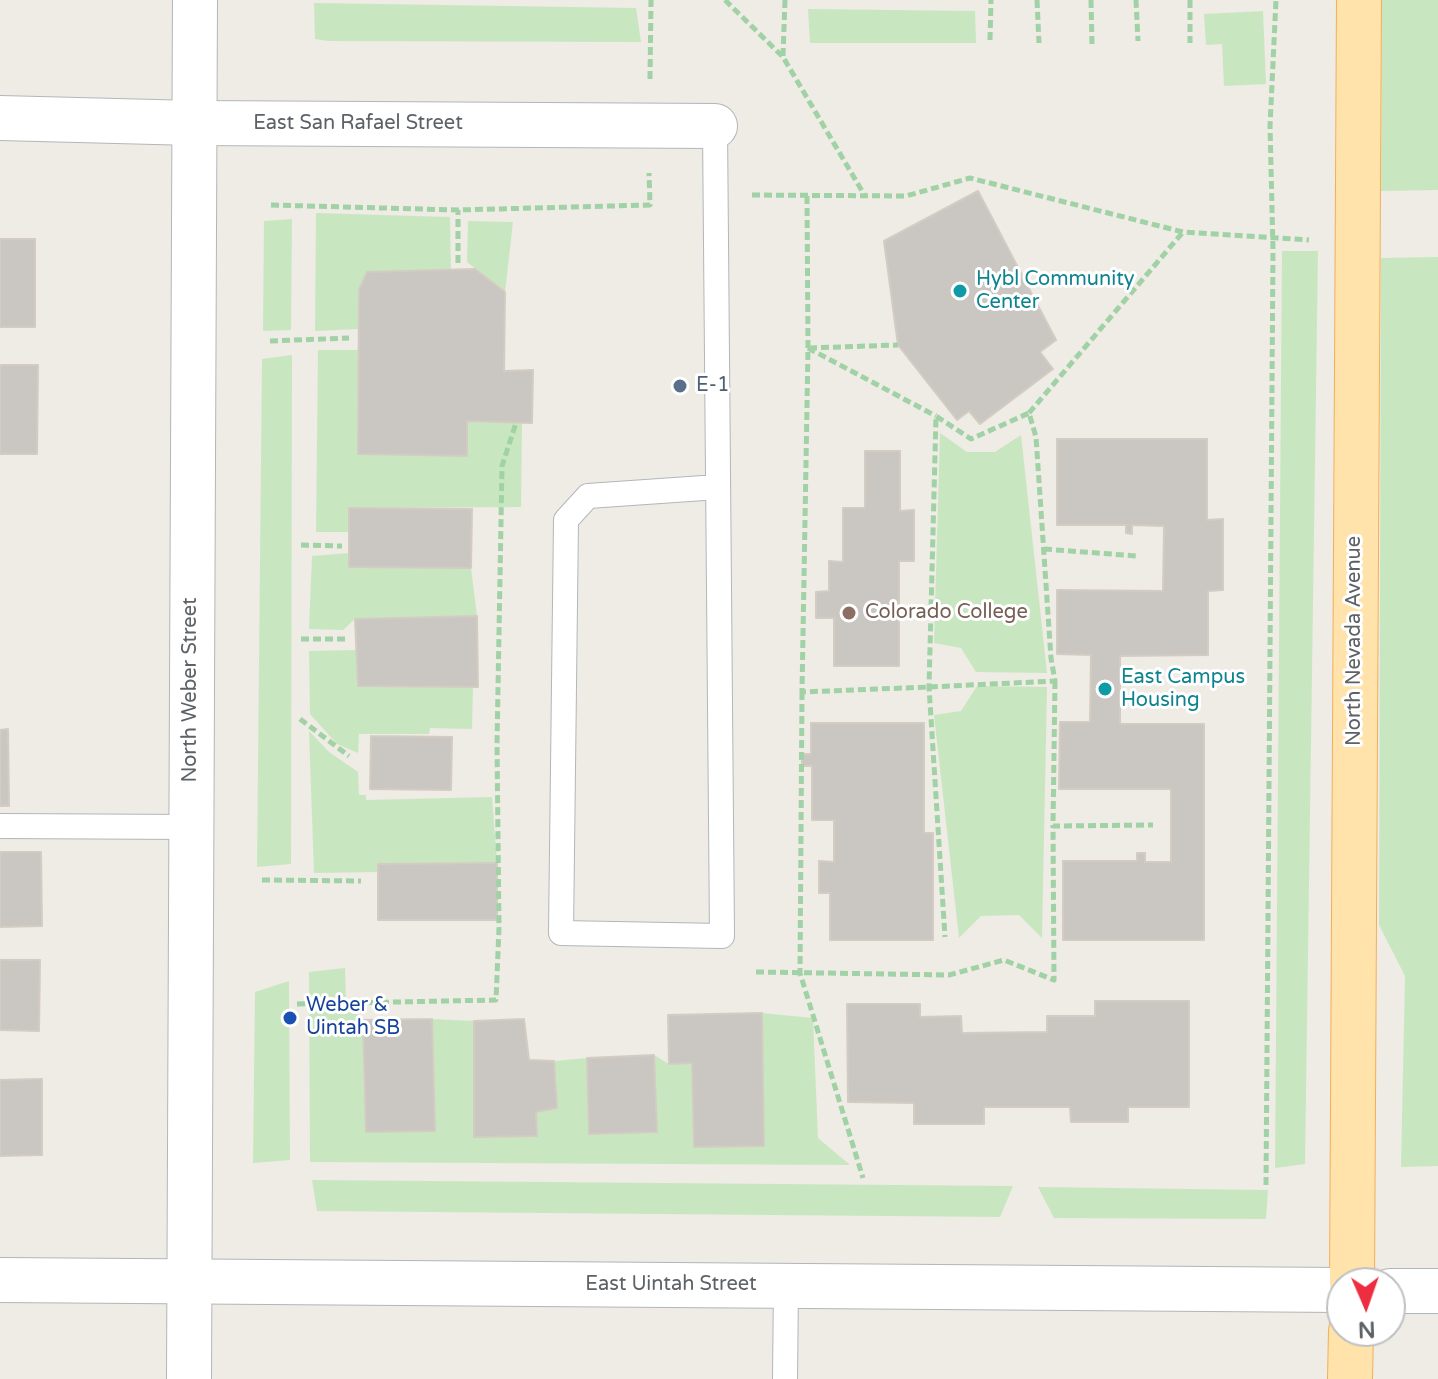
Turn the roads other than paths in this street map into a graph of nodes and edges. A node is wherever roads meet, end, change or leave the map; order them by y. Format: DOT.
graph roads {
  1 [pos="195,0"];
  2 [pos="1359,0"];
  3 [pos="0,118"];
  4 [pos="194,123"];
  5 [pos="715,126"];
  6 [pos="718,487"];
  7 [pos="0,826"];
  8 [pos="191,827"];
  9 [pos="1352,1267"];
  10 [pos="0,1280"];
  11 [pos="190,1282"];
  12 [pos="786,1286"];
  13 [pos="1326,1290"];
  14 [pos="1406,1291"];
  15 [pos="1438,1291"];
  16 [pos="1351,1347"];
  17 [pos="189,1379"];
  18 [pos="785,1379"];
  19 [pos="1350,1379"];
  1 -- 4 [label="street, North Weber Street"];
  2 -- 9 [label="main road, North Nevada Avenue"];
  3 -- 4 [label="street, East San Rafael Street"];
  4 -- 5 [label="street, East San Rafael Street"];
  4 -- 8 [label="street, North Weber Street"];
  5 -- 6 [label="lane"];
  6 -- 6 [label="lane"];
  7 -- 8 [label="lane"];
  8 -- 11 [label="street, North Weber Street"];
  10 -- 11 [label="street, East Uintah Street"];
  11 -- 12 [label="street, East Uintah Street"];
  11 -- 17 [label="street, North Weber Street"];
  12 -- 13 [label="street, East Uintah Street"];
  12 -- 18 [label="lane"];
  14 -- 15 [label="street"];
  16 -- 19 [label="main road"];
}
